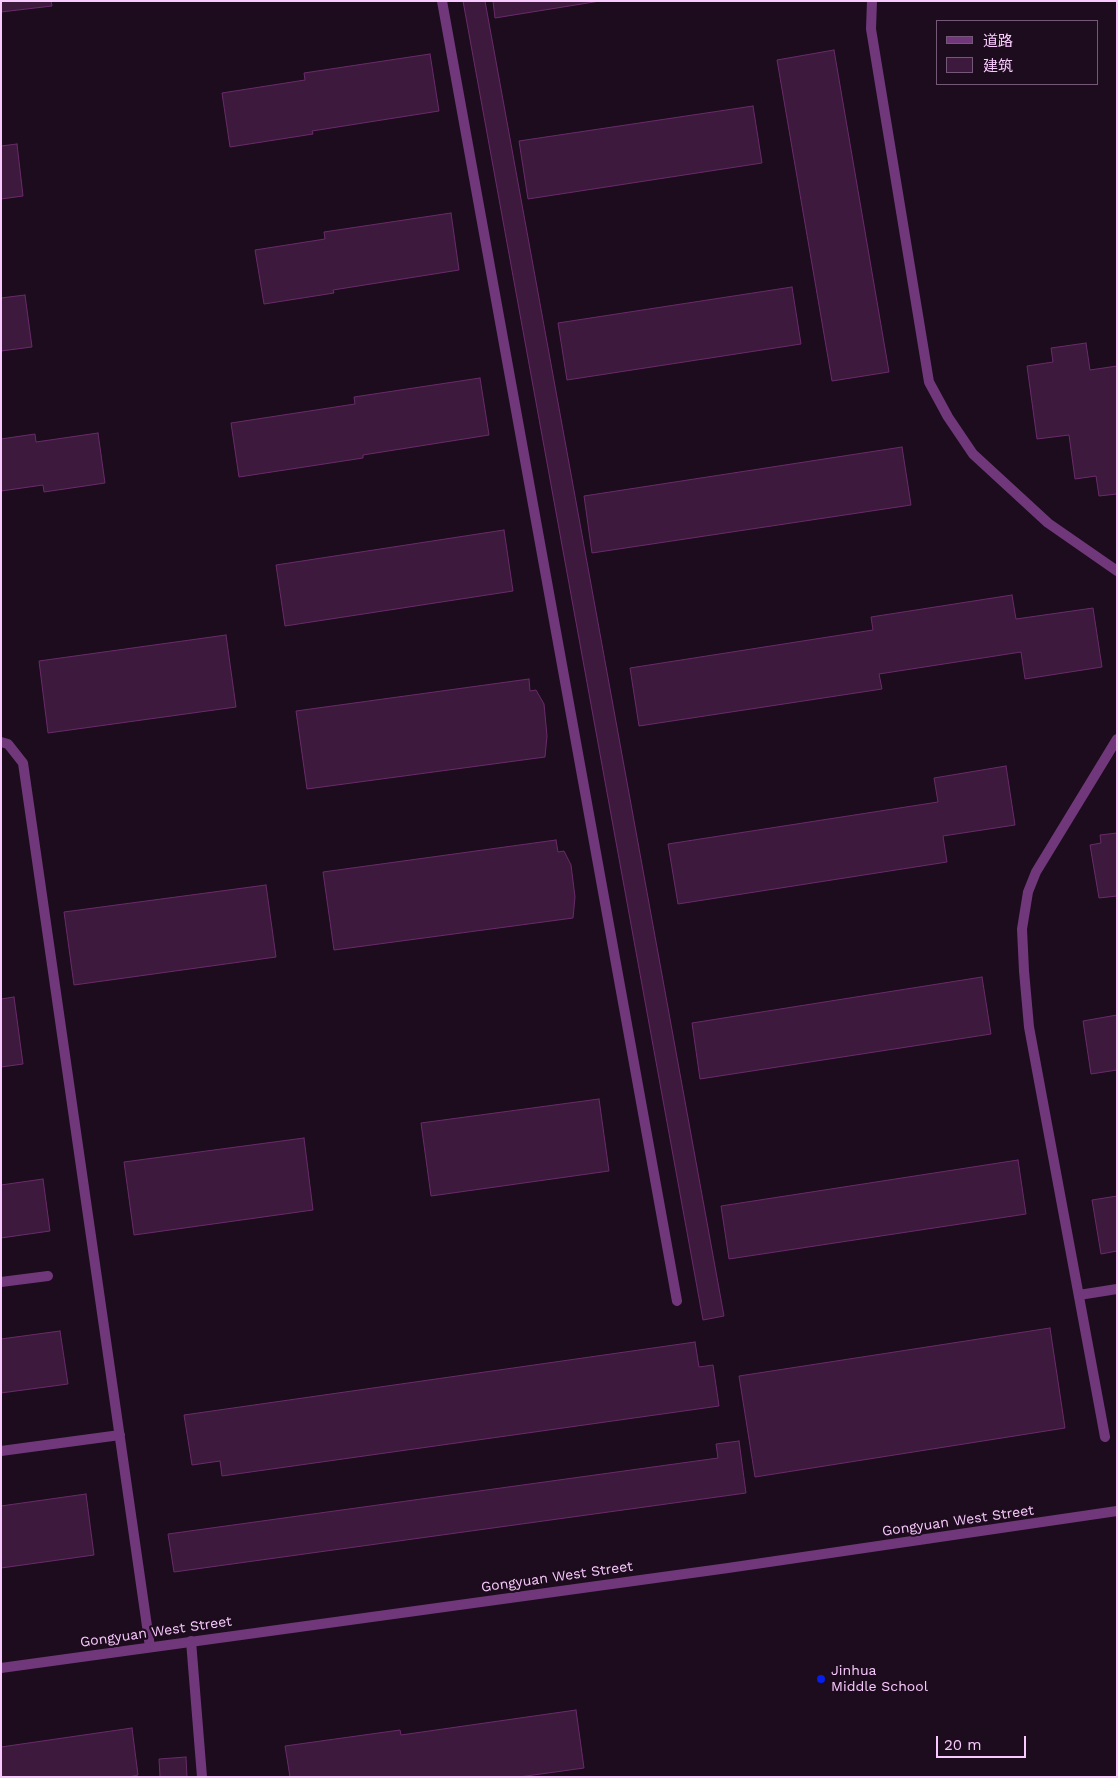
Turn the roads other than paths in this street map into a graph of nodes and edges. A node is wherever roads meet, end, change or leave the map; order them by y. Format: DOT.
graph roads {
  1 [pos="442,1"];
  2 [pos="872,1"];
  3 [pos="1117,571"];
  4 [pos="1117,739"];
  5 [pos="1,742"];
  6 [pos="48,1276"];
  7 [pos="1,1282"];
  8 [pos="1117,1289"];
  9 [pos="1079,1295"];
  10 [pos="677,1301"];
  11 [pos="120,1435"];
  12 [pos="1105,1437"];
  13 [pos="1,1451"];
  14 [pos="1117,1511"];
  15 [pos="191,1642"];
  16 [pos="150,1647"];
  17 [pos="1,1668"];
  18 [pos="202,1777"];
  1 -- 10 [label="street"];
  2 -- 3 [label="street"];
  4 -- 9 [label="street"];
  5 -- 11 [label="street"];
  6 -- 7 [label="street"];
  8 -- 9 [label="street"];
  9 -- 12 [label="street"];
  11 -- 13 [label="street"];
  11 -- 16 [label="street"];
  14 -- 15 [label="street, Gongyuan West Street"];
  15 -- 16 [label="street, Gongyuan West Street"];
  15 -- 18 [label="street"];
  16 -- 17 [label="street, Gongyuan West Street"];
}
